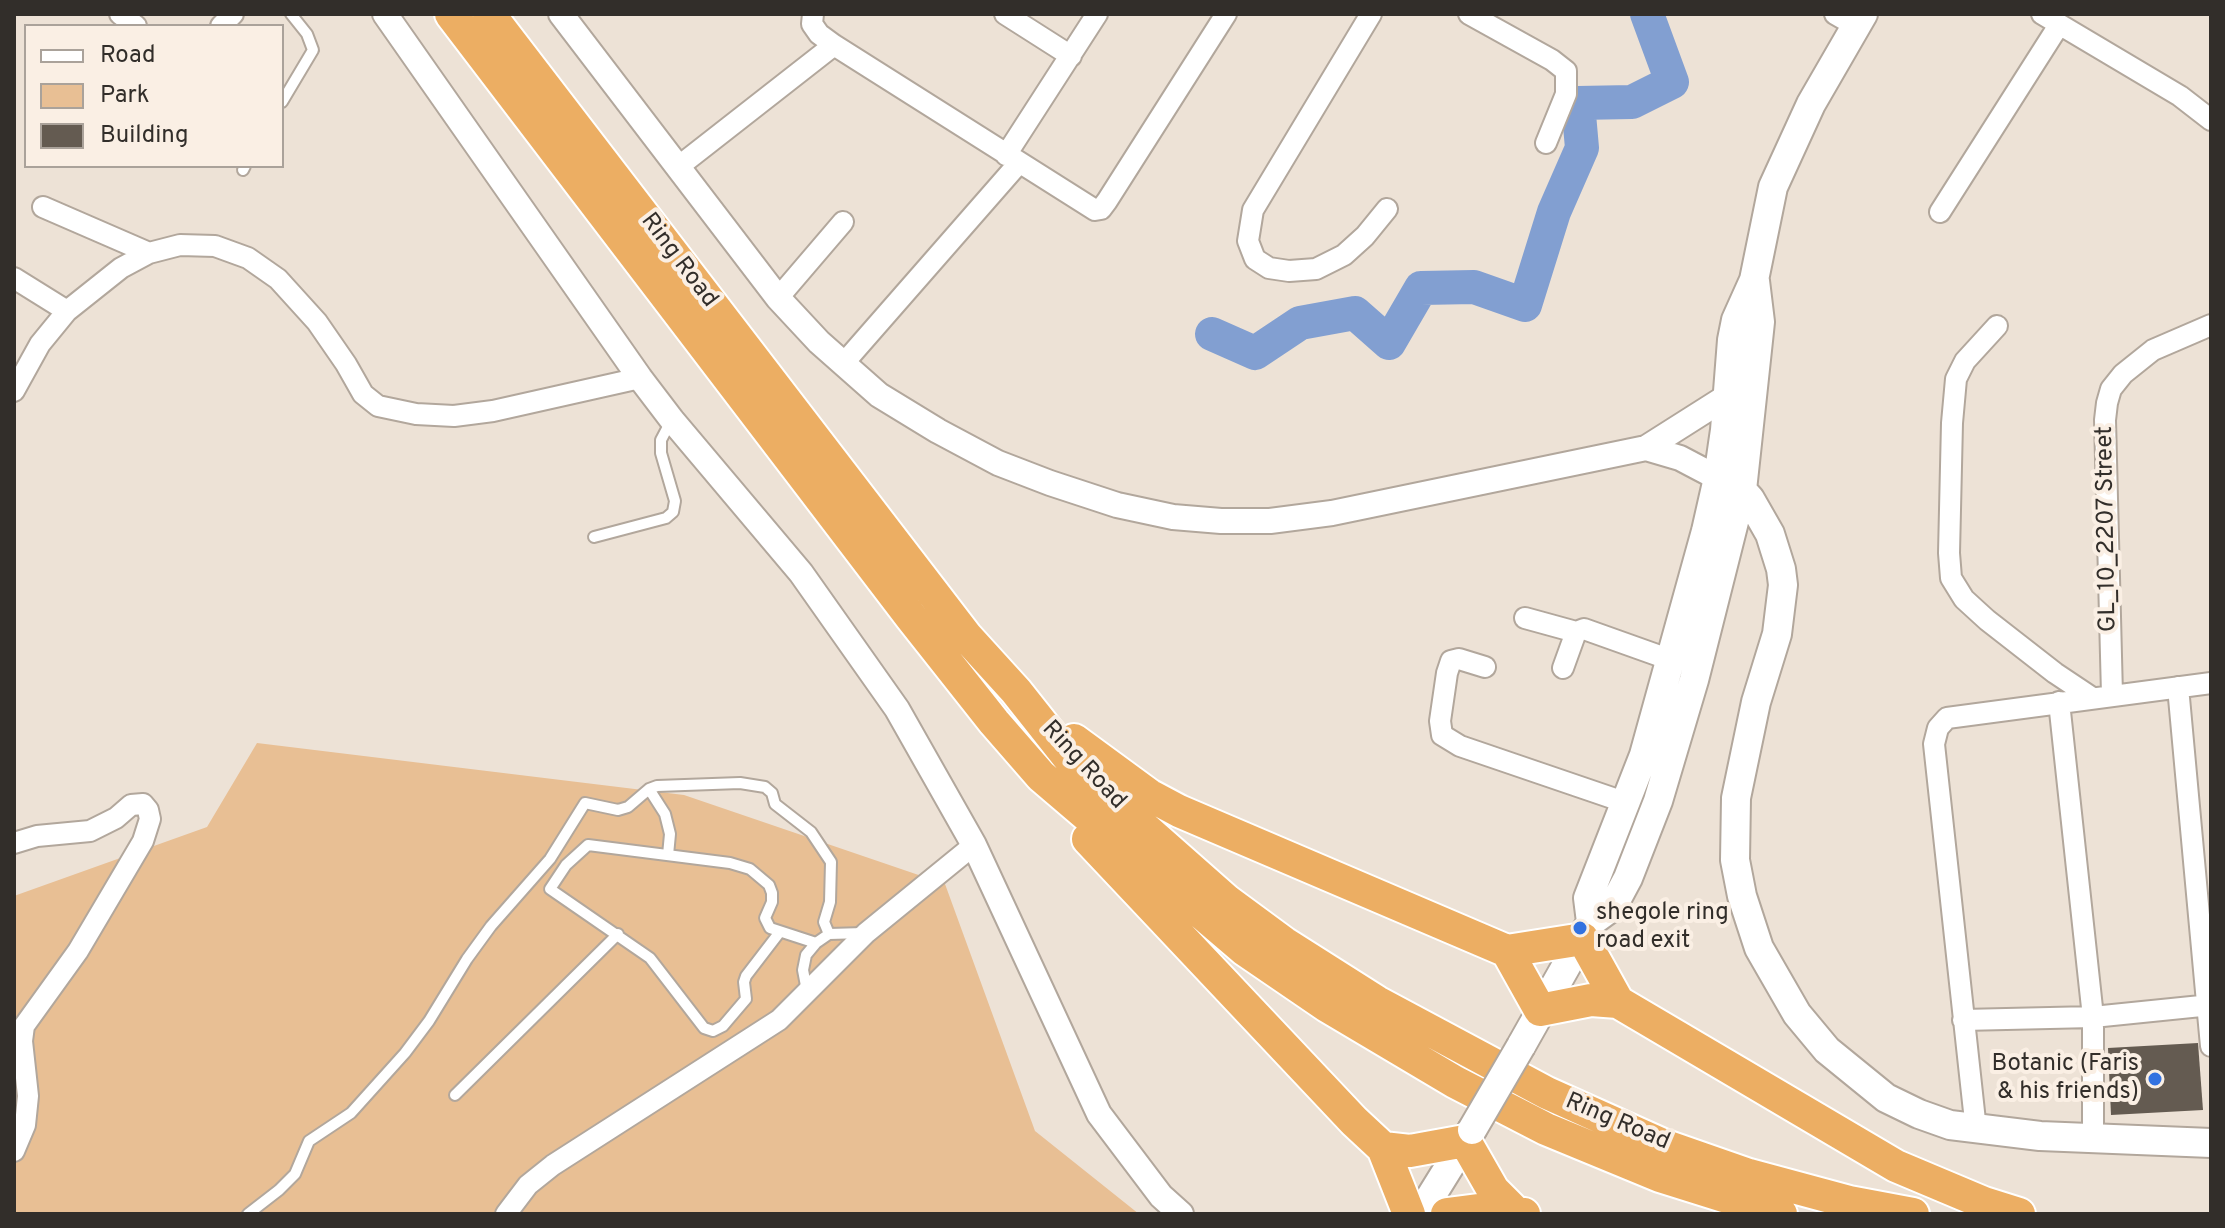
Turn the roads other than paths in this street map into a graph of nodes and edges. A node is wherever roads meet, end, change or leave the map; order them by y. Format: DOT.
graph roads {
  1 [pos="291,14"];
  2 [pos="385,14"];
  3 [pos="451,14"];
  4 [pos="489,14"];
  5 [pos="561,14"];
  6 [pos="813,14"];
  7 [pos="1005,14"];
  8 [pos="1097,14"];
  9 [pos="1226,14"];
  10 [pos="1371,14"];
  11 [pos="1469,14"];
  12 [pos="1851,18"];
  13 [pos="2051,19"];
  14 [pos="834,45"];
  15 [pos="1071,56"];
  16 [pos="284,99"];
  17 [pos="2211,120"];
  18 [pos="1546,143"];
  19 [pos="1012,160"];
  20 [pos="678,167"];
  21 [pos="43,207"];
  22 [pos="1387,209"];
  23 [pos="1940,212"];
  24 [pos="843,222"];
  25 [pos="149,253"];
  26 [pos="14,278"];
  27 [pos="1754,280"];
  28 [pos="778,298"];
  29 [pos="67,311"];
  30 [pos="1997,326"];
  31 [pos="2211,330"];
  32 [pos="843,364"];
  33 [pos="640,378"];
  34 [pos="14,391"];
  35 [pos="1728,396"];
  36 [pos="672,420"];
  37 [pos="1646,448"];
  38 [pos="1730,484"];
  39 [pos="594,537"];
  40 [pos="1525,618"];
  41 [pos="1576,632"];
  42 [pos="1671,660"];
  43 [pos="1485,667"];
  44 [pos="1563,668"];
  45 [pos="2211,683"];
  46 [pos="2178,687"];
  47 [pos="1016,691"];
  48 [pos="2101,696"];
  49 [pos="2059,702"];
  50 [pos="1041,776"];
  51 [pos="649,789"];
  52 [pos="1627,803"];
  53 [pos="14,843"];
  54 [pos="974,845"];
  55 [pos="668,855"];
  56 [pos="535,878"];
  57 [pos="550,889"];
  58 [pos="1587,930"];
  59 [pos="779,933"];
  60 [pos="866,933"];
  61 [pos="618,934"];
  62 [pos="829,934"];
  63 [pos="816,943"];
  64 [pos="1507,951"];
  65 [pos="808,992"];
  66 [pos="1618,1002"];
  67 [pos="2210,1006"];
  68 [pos="1540,1010"];
  69 [pos="2093,1017"];
  70 [pos="1963,1020"];
  71 [pos="2211,1046"];
  72 [pos="455,1095"];
  73 [pos="1976,1130"];
  74 [pos="1468,1136"];
  75 [pos="2093,1138"];
  76 [pos="2211,1143"];
  77 [pos="1383,1148"];
  78 [pos="14,1151"];
  79 [pos="1520,1213"];
  80 [pos="248,1214"];
  81 [pos="506,1214"];
  82 [pos="1181,1214"];
  83 [pos="1409,1214"];
  84 [pos="1420,1214"];
  85 [pos="1447,1214"];
  86 [pos="1781,1214"];
  87 [pos="1913,1214"];
  88 [pos="2019,1214"];
  1 -- 16 [label="lane"];
  2 -- 33 [label="street"];
  3 -- 50 [label="highway, Ring Road"];
  4 -- 47 [label="highway, Ring Road"];
  5 -- 20 [label="street"];
  6 -- 14 [label="street"];
  7 -- 15 [label="street"];
  8 -- 15 [label="street"];
  9 -- 19 [label="street"];
  10 -- 22 [label="street"];
  11 -- 18 [label="street"];
  12 -- 27 [label="main road"];
  13 -- 17 [label="street"];
  13 -- 23 [label="street"];
  14 -- 19 [label="street"];
  14 -- 20 [label="street"];
  15 -- 19 [label="street"];
  19 -- 32 [label="street"];
  20 -- 28 [label="street"];
  21 -- 25 [label="street"];
  24 -- 28 [label="street"];
  25 -- 29 [label="street"];
  25 -- 33 [label="street"];
  26 -- 29 [label="street"];
  27 -- 35 [label="main road"];
  27 -- 38 [label="main road"];
  28 -- 32 [label="street"];
  29 -- 34 [label="street"];
  30 -- 48 [label="street"];
  31 -- 48 [label="street, GL_10_2207 Street"];
  32 -- 37 [label="street"];
  33 -- 36 [label="street"];
  35 -- 37 [label="street"];
  35 -- 38 [label="main road"];
  36 -- 39 [label="lane"];
  36 -- 54 [label="street"];
  37 -- 38 [label="street"];
  38 -- 42 [label="main road"];
  38 -- 58 [label="main road"];
  38 -- 73 [label="main road"];
  40 -- 41 [label="street"];
  41 -- 42 [label="street"];
  41 -- 44 [label="street"];
  42 -- 52 [label="main road"];
  43 -- 52 [label="street"];
  45 -- 46 [label="street"];
  46 -- 48 [label="street"];
  46 -- 67 [label="street"];
  47 -- 64 [label="highway"];
  47 -- 87 [label="highway, Ring Road"];
  48 -- 49 [label="street"];
  49 -- 69 [label="street"];
  49 -- 70 [label="street"];
  50 -- 77 [label="highway"];
  50 -- 86 [label="highway, Ring Road"];
  51 -- 55 [label="lane"];
  51 -- 56 [label="lane"];
  51 -- 62 [label="lane"];
  52 -- 58 [label="main road"];
  53 -- 78 [label="street"];
  54 -- 60 [label="street"];
  54 -- 82 [label="street"];
  55 -- 57 [label="lane"];
  55 -- 59 [label="lane"];
  56 -- 57 [label="lane"];
  56 -- 80 [label="lane"];
  57 -- 61 [label="lane"];
  58 -- 64 [label="highway"];
  58 -- 66 [label="highway"];
  58 -- 68 [label="main road"];
  59 -- 61 [label="lane"];
  59 -- 63 [label="lane"];
  60 -- 62 [label="lane"];
  60 -- 65 [label="street"];
  61 -- 72 [label="lane"];
  62 -- 63 [label="lane"];
  63 -- 65 [label="lane"];
  64 -- 68 [label="highway"];
  65 -- 81 [label="street"];
  66 -- 68 [label="highway"];
  66 -- 88 [label="highway"];
  67 -- 69 [label="street"];
  67 -- 71 [label="street"];
  68 -- 74 [label="main road, bridge"];
  69 -- 70 [label="street"];
  69 -- 75 [label="street"];
  70 -- 73 [label="street"];
  73 -- 75 [label="main road"];
  74 -- 77 [label="highway"];
  74 -- 79 [label="highway"];
  74 -- 84 [label="main road"];
  75 -- 76 [label="main road"];
  77 -- 83 [label="highway"];
  79 -- 85 [label="highway"];
}
